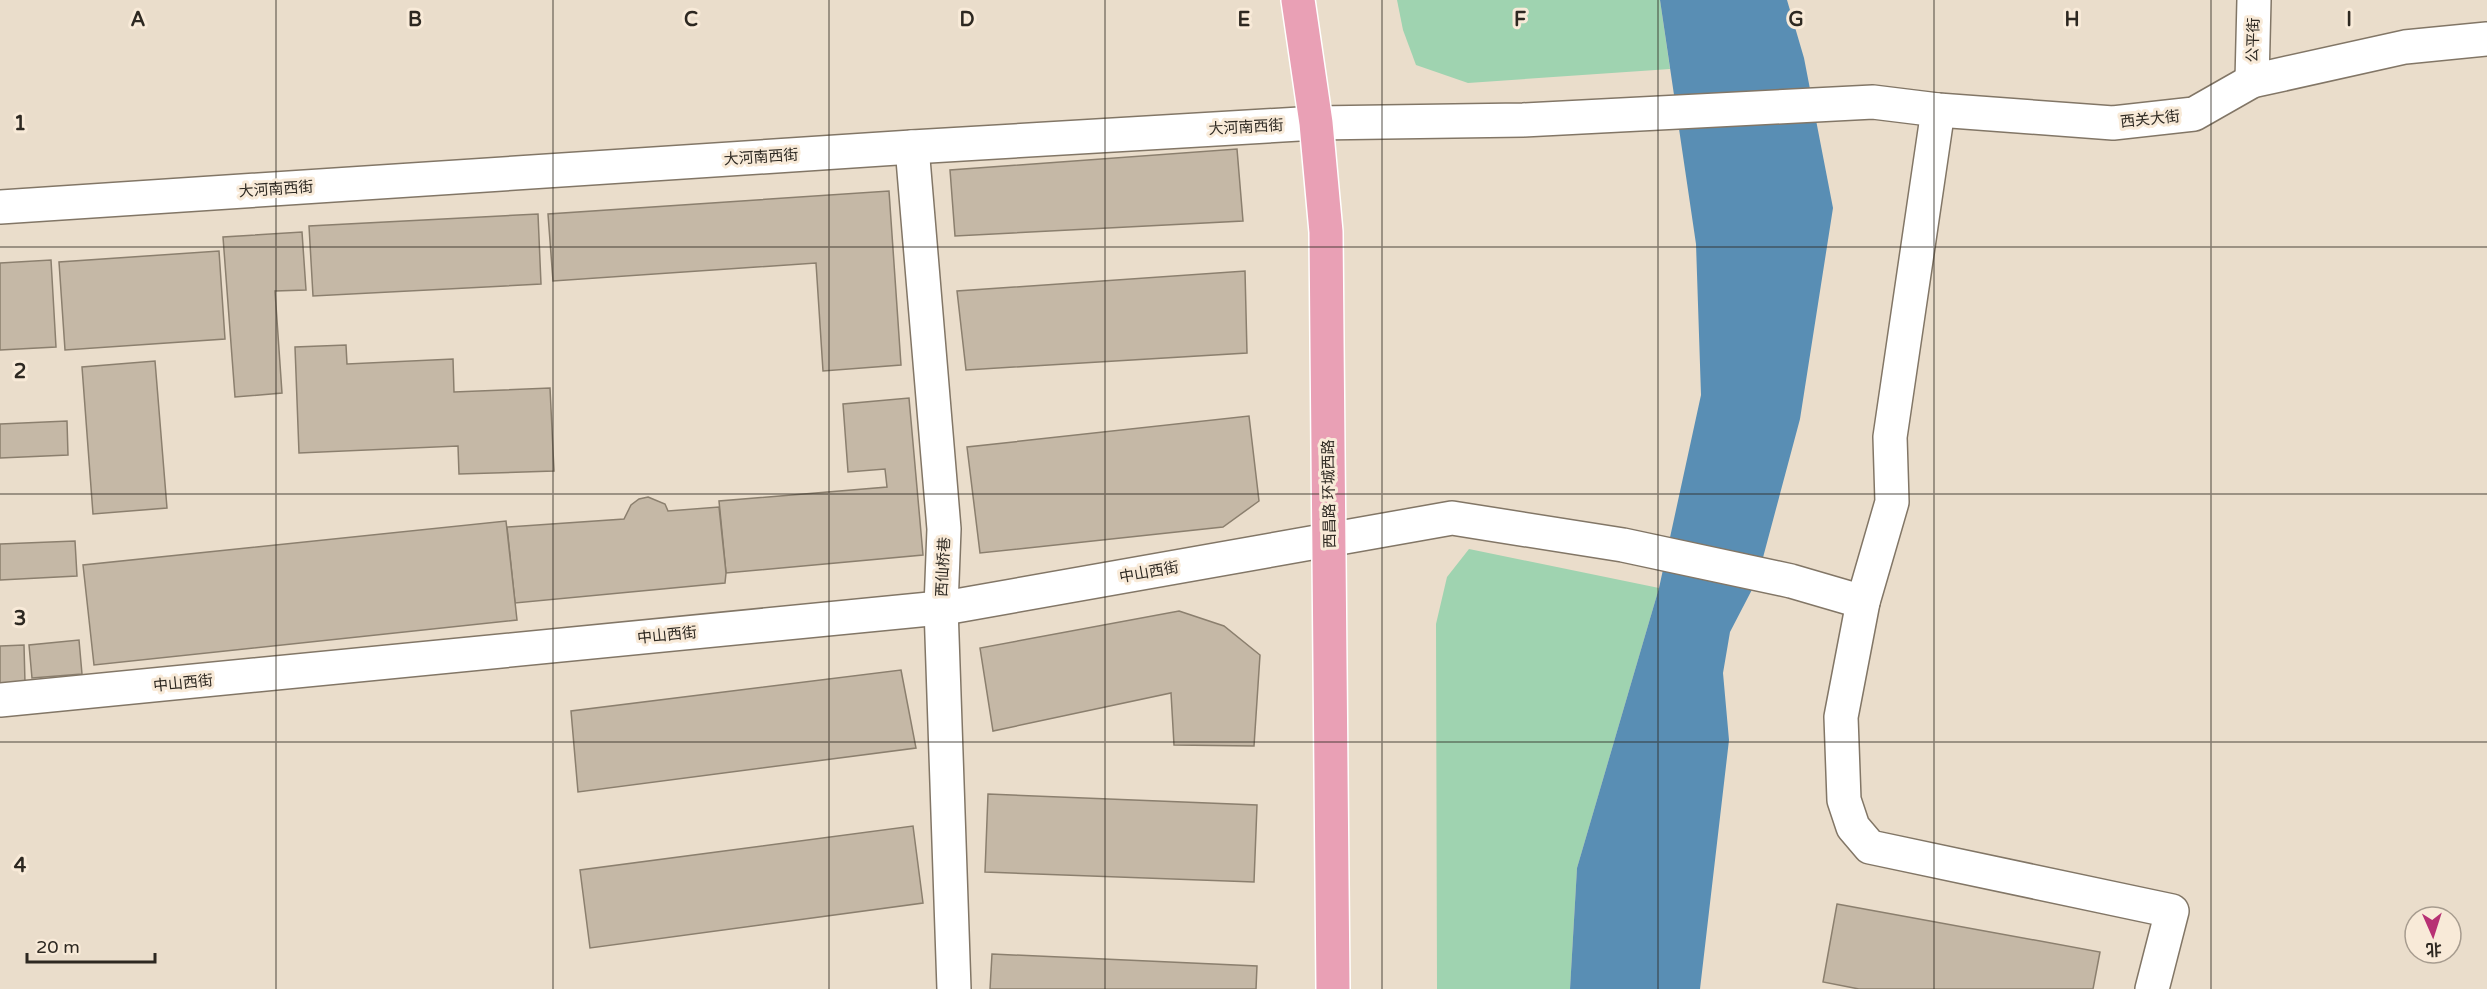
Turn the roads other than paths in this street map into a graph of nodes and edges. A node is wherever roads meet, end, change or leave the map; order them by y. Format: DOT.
graph roads {
  1 [pos="1298,0"];
  2 [pos="2254,0"];
  3 [pos="2487,39"];
  4 [pos="2252,81"];
  5 [pos="1938,110"];
  6 [pos="1523,120"];
  7 [pos="1316,123"];
  8 [pos="912,147"];
  9 [pos="0,207"];
  10 [pos="1330,541"];
  11 [pos="1863,602"];
  12 [pos="941,607"];
  13 [pos="0,700"];
  14 [pos="954,989"];
  15 [pos="1333,989"];
  16 [pos="2152,989"];
  1 -- 7 [label="main road, 西昌路 环城西路"];
  2 -- 4 [label="street, 公平街"];
  3 -- 4 [label="street, 西关大街"];
  4 -- 5 [label="street, 西关大街"];
  5 -- 6 [label="street, 西关大街"];
  5 -- 11 [label="street"];
  6 -- 7 [label="street, 大河南西街"];
  7 -- 8 [label="street, 大河南西街"];
  7 -- 10 [label="main road, 西昌路 环城西路"];
  8 -- 9 [label="street, 大河南西街"];
  8 -- 12 [label="street, 西仙桥巷"];
  10 -- 11 [label="street, 中山西街"];
  10 -- 12 [label="street, 中山西街"];
  10 -- 15 [label="main road, 西昌路 环城西路"];
  11 -- 16 [label="street"];
  12 -- 13 [label="street, 中山西街"];
  12 -- 14 [label="street, 西仙桥巷"];
}
